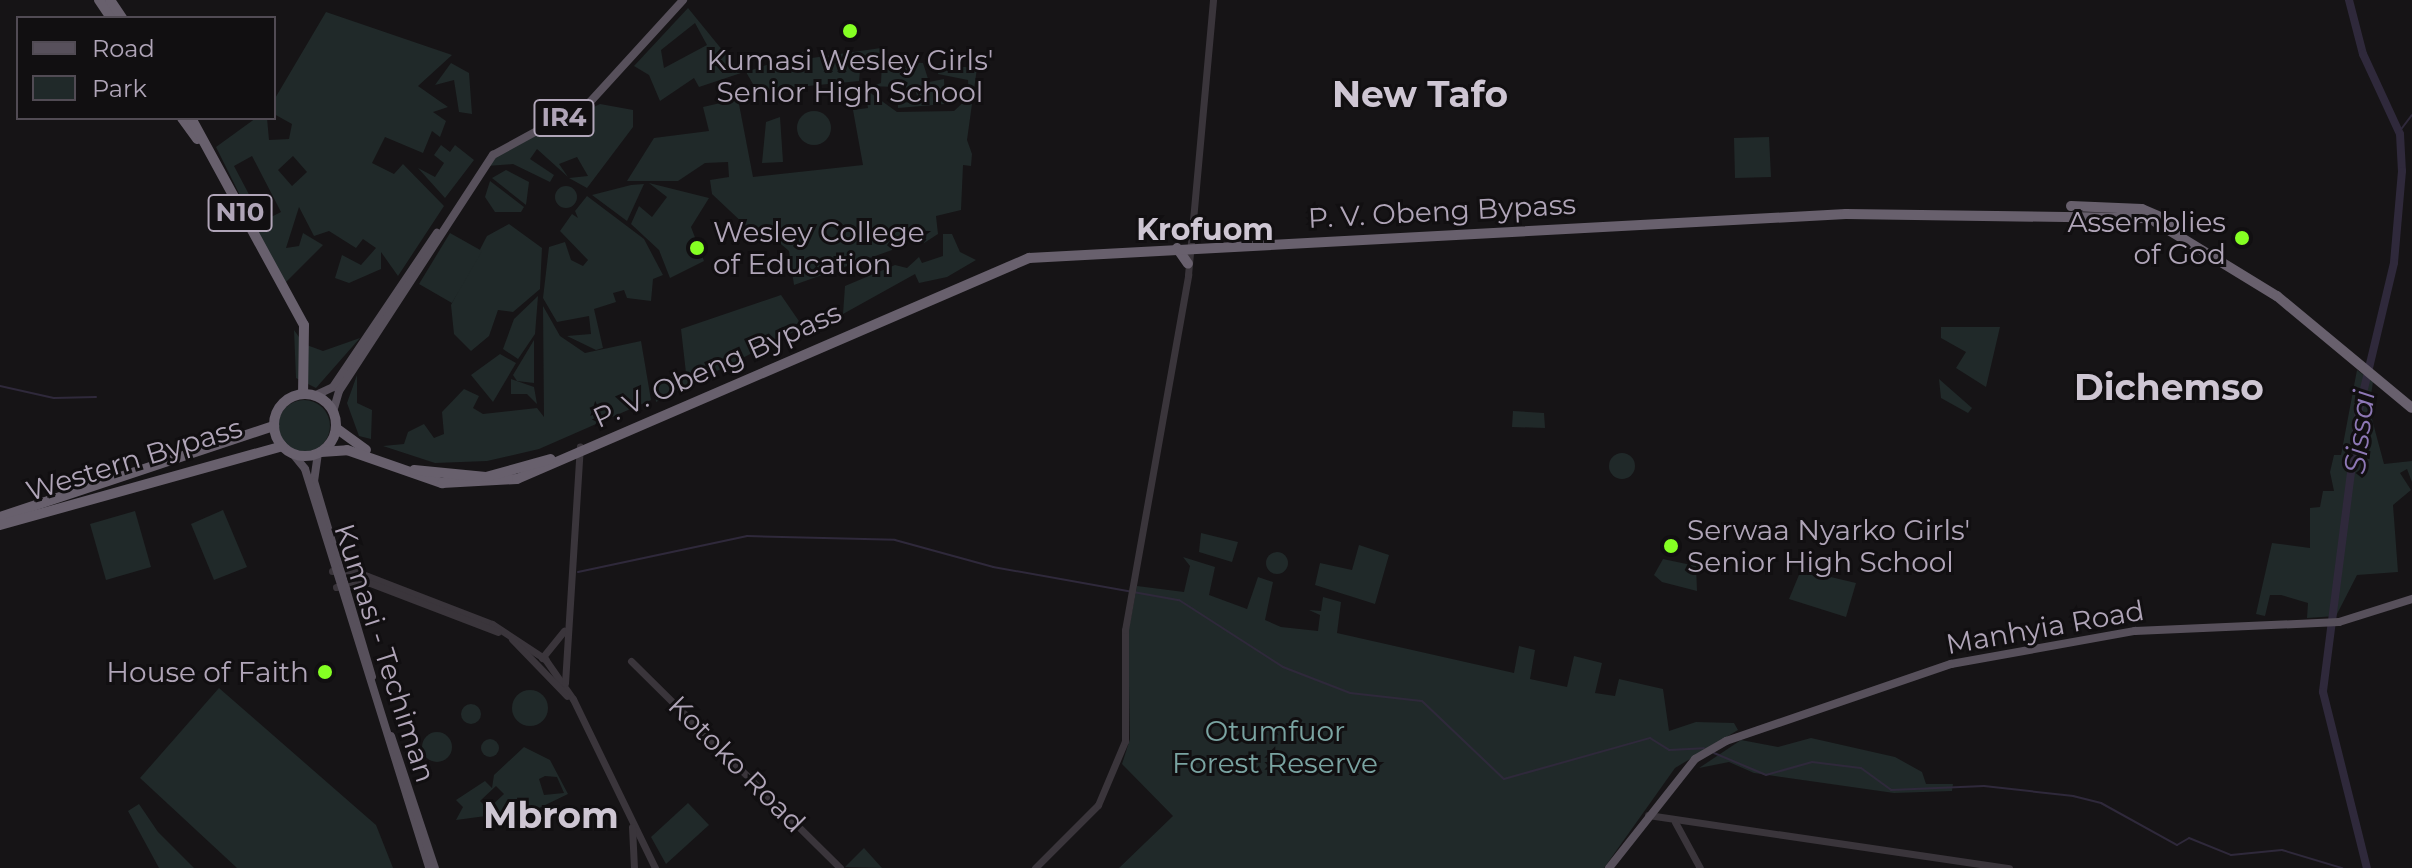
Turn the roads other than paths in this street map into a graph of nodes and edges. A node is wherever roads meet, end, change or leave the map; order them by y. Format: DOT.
graph roads {
  1 [pos="683,0"];
  2 [pos="1213,0"];
  3 [pos="183,120"];
  4 [pos="192,120"];
  5 [pos="444,227"];
  6 [pos="1190,245"];
  7 [pos="1177,248"];
  8 [pos="1188,264"];
  9 [pos="294,310"];
  10 [pos="2369,369"];
  11 [pos="308,395"];
  12 [pos="692,399"];
  13 [pos="2412,402"];
  14 [pos="2412,408"];
  15 [pos="333,412"];
  16 [pos="274,426"];
  17 [pos="336,428"];
  18 [pos="282,446"];
  19 [pos="581,449"];
  20 [pos="320,452"];
  21 [pos="293,454"];
  22 [pos="568,455"];
  23 [pos="579,473"];
  24 [pos="128,482"];
  25 [pos="0,517"];
  26 [pos="0,525"];
  27 [pos="335,570"];
  28 [pos="339,586"];
  29 [pos="2412,599"];
  30 [pos="564,630"];
  31 [pos="550,648"];
  32 [pos="534,650"];
  33 [pos="567,650"];
  34 [pos="542,660"];
  35 [pos="631,661"];
  36 [pos="559,675"];
  37 [pos="576,707"];
  38 [pos="1648,815"];
  39 [pos="631,821"];
  40 [pos="1675,822"];
  41 [pos="429,868"];
  42 [pos="435,868"];
  43 [pos="634,868"];
  44 [pos="655,868"];
  45 [pos="840,868"];
  46 [pos="1035,868"];
  47 [pos="1609,868"];
  48 [pos="1700,868"];
  49 [pos="2009,868"];
  1 -- 5 [label="main road, IR4"];
  2 -- 6 [label="street"];
  3 -- 9 [label="highway, N10"];
  4 -- 9 [label="highway, N10"];
  5 -- 11 [label="main road, IR4"];
  5 -- 15 [label="main road, IR4"];
  6 -- 7 [label="highway, P. V. Obeng Bypass"];
  6 -- 8 [label="street"];
  6 -- 10 [label="highway, P. V. Obeng Bypass"];
  6 -- 12 [label="highway, P. V. Obeng Bypass"];
  7 -- 8 [label="highway"];
  7 -- 12 [label="highway, P. V. Obeng Bypass"];
  8 -- 46 [label="street"];
  9 -- 11 [label="highway, N10"];
  10 -- 13 [label="highway, P. V. Obeng Bypass"];
  10 -- 14 [label="highway, P. V. Obeng Bypass"];
  11 -- 15 [label="highway"];
  11 -- 16 [label="highway"];
  12 -- 19 [label="highway, P. V. Obeng Bypass"];
  15 -- 17 [label="highway"];
  16 -- 18 [label="highway"];
  16 -- 24 [label="highway, Western Bypass"];
  17 -- 20 [label="highway"];
  17 -- 22 [label="highway, P. V. Obeng Bypass"];
  18 -- 21 [label="highway"];
  18 -- 24 [label="highway, Western Bypass"];
  19 -- 22 [label="highway, P. V. Obeng Bypass"];
  19 -- 23 [label="street"];
  20 -- 21 [label="highway"];
  20 -- 22 [label="highway, P. V. Obeng Bypass"];
  20 -- 27 [label="main road, Kumasi - Techiman"];
  21 -- 27 [label="main road, Kumasi - Techiman"];
  22 -- 23 [label="street"];
  23 -- 30 [label="street"];
  24 -- 25 [label="highway, Western Bypass"];
  24 -- 26 [label="highway, Western Bypass"];
  27 -- 28 [label="main road, Kumasi - Techiman"];
  27 -- 32 [label="street"];
  28 -- 34 [label="street"];
  28 -- 41 [label="main road, Kumasi - Techiman"];
  28 -- 42 [label="main road, Kumasi - Techiman"];
  29 -- 38 [label="main road, Manhyia Road"];
  30 -- 31 [label="street"];
  30 -- 33 [label="street"];
  31 -- 32 [label="street"];
  31 -- 33 [label="street"];
  31 -- 34 [label="street"];
  32 -- 34 [label="street"];
  33 -- 36 [label="street"];
  34 -- 36 [label="street"];
  35 -- 45 [label="street, Kotoko Road"];
  36 -- 37 [label="street"];
  36 -- 37 [label="street"];
  37 -- 39 [label="street"];
  38 -- 40 [label="street"];
  38 -- 47 [label="main road, Manhyia Road"];
  39 -- 43 [label="street"];
  39 -- 44 [label="street"];
  40 -- 48 [label="street"];
  40 -- 49 [label="street"];
}
